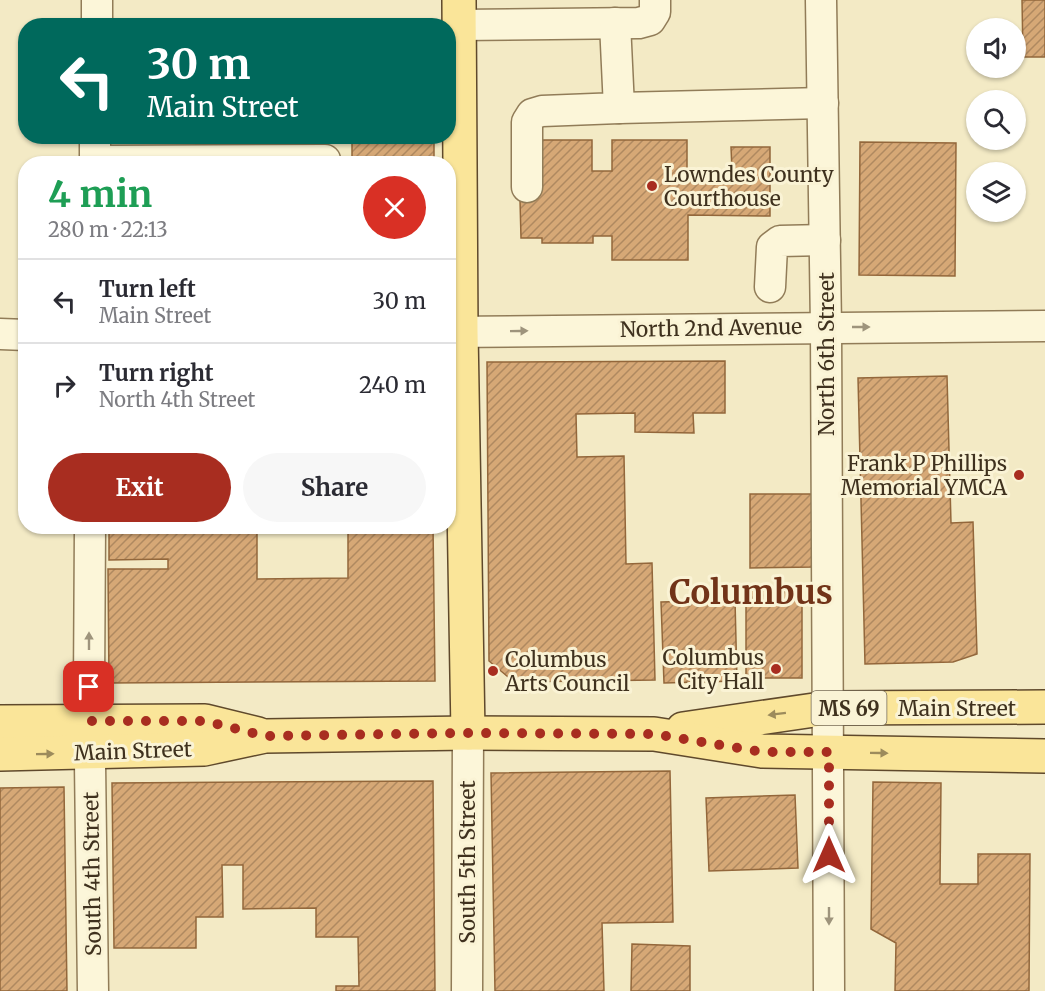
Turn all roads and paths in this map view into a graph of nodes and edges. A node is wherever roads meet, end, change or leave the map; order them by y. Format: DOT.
graph roads {
  1 [pos="97,0"];
  2 [pos="655,0"];
  3 [pos="822,0"];
  4 [pos="459,12"];
  5 [pos="97,18"];
  6 [pos="615,23"];
  7 [pos="823,103"];
  8 [pos="619,108"];
  9 [pos="95,154"];
  10 [pos="172,156"];
  11 [pos="527,187"];
  12 [pos="825,240"];
  13 [pos="456,251"];
  14 [pos="770,287"];
  15 [pos="1045,326"];
  16 [pos="826,327"];
  17 [pos="456,331"];
  18 [pos="0,334"];
  19 [pos="18,335"];
  20 [pos="456,362"];
  21 [pos="90,534"];
  22 [pos="1045,707"];
  23 [pos="828,708"];
  24 [pos="90,721"];
  25 [pos="0,722"];
  26 [pos="468,733"];
  27 [pos="654,734"];
  28 [pos="265,736"];
  29 [pos="829,752"];
  30 [pos="90,753"];
  31 [pos="0,754"];
  32 [pos="1045,756"];
  33 [pos="93,991"];
  34 [pos="467,991"];
  35 [pos="829,991"];
  1 -- 5 [label="street"];
  2 -- 6 [label="street"];
  3 -- 7 [label="street, North 6th Street"];
  4 -- 6 [label="street"];
  4 -- 13 [label="main road"];
  6 -- 8 [label="street"];
  7 -- 8 [label="street"];
  7 -- 12 [label="street, North 6th Street"];
  8 -- 11 [label="street"];
  9 -- 10 [label="street"];
  12 -- 14 [label="street"];
  12 -- 16 [label="street, North 6th Street"];
  16 -- 15 [label="street, North 2nd Avenue, one-way"];
  17 -- 16 [label="street, North 2nd Avenue, one-way"];
  16 -- 23 [label="street, North 6th Street"];
  18 -- 19 [label="street"];
  20 -- 26 [label="main road"];
  24 -- 21 [label="street, South 4th Street, one-way"];
  22 -- 23 [label="main road, Main Street / MS 69"];
  23 -- 27 [label="main road, Main Street / MS 69, one-way"];
  23 -- 29 [label="street, North 6th Street"];
  24 -- 25 [label="main road, Main Street / MS 69"];
  24 -- 28 [label="main road, Main Street / MS 69"];
  24 -- 30 [label="street, South 4th Street"];
  26 -- 27 [label="main road, Main Street / MS 69"];
  26 -- 28 [label="main road, Main Street / MS 69"];
  26 -- 34 [label="street, South 5th Street"];
  27 -- 29 [label="main road, Main Street / MS 69"];
  28 -- 30 [label="main road, Main Street / MS 69"];
  29 -- 32 [label="main road, Main Street / MS 69, one-way"];
  29 -- 35 [label="street, North 6th Street, one-way"];
  31 -- 30 [label="main road, Main Street / MS 69, one-way"];
  30 -- 33 [label="street, South 4th Street"];
}
